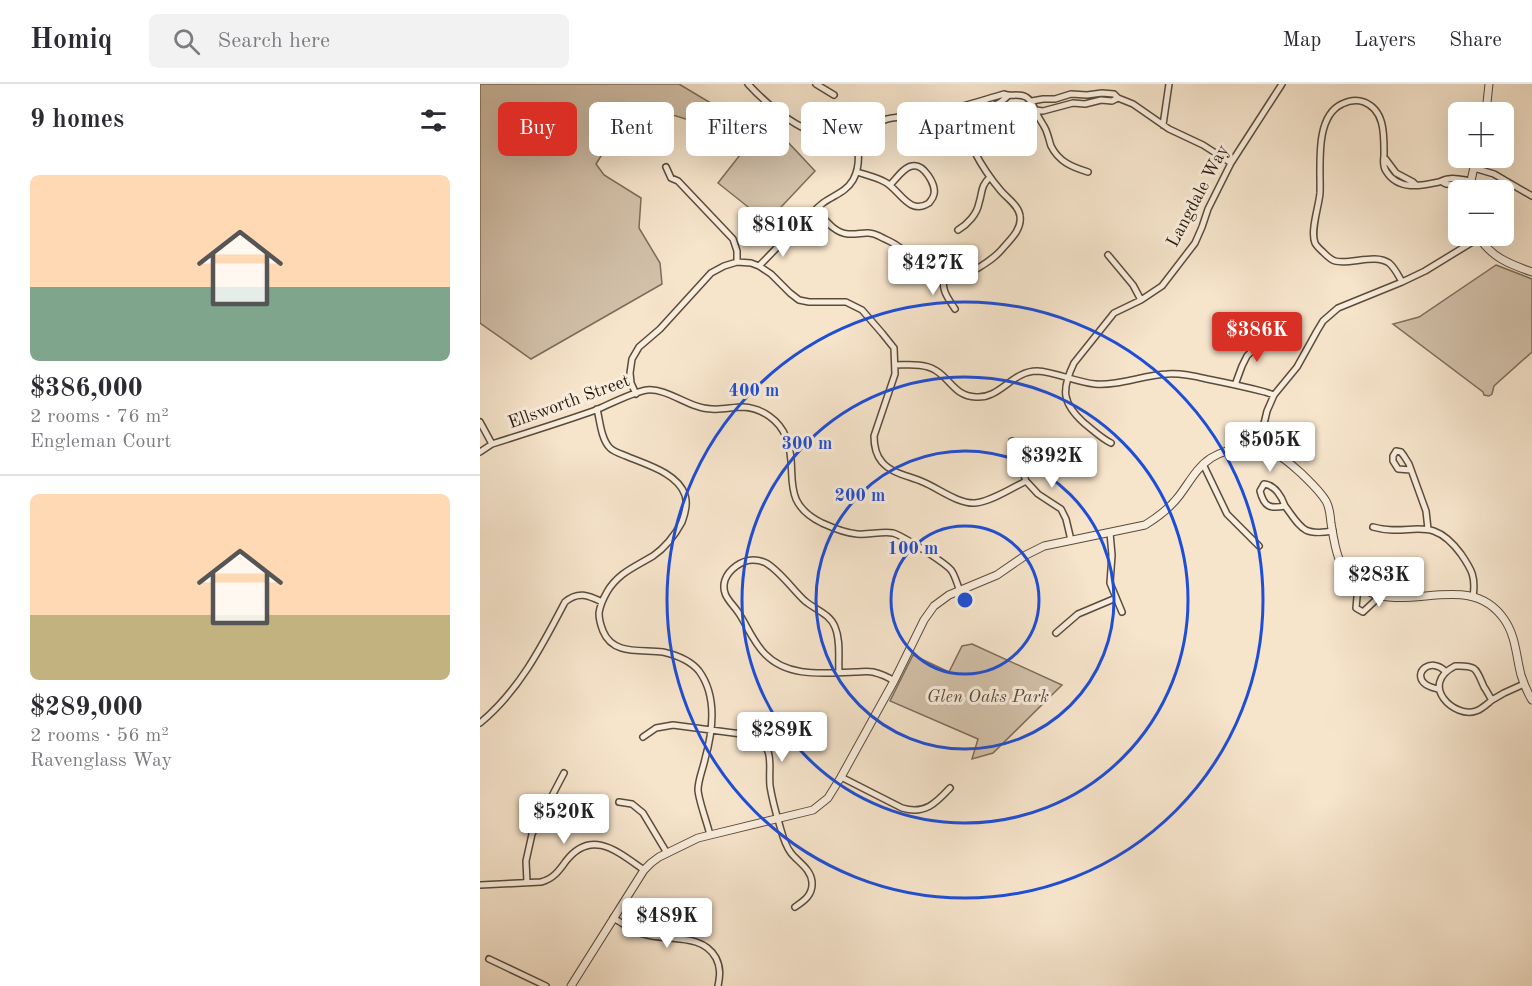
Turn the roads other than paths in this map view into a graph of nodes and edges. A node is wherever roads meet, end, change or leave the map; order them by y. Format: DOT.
graph roads {
  1 [pos="748,84"];
  2 [pos="816,84"];
  3 [pos="1169,84"];
  4 [pos="1281,84"];
  5 [pos="1489,84"];
  6 [pos="834,95"];
  7 [pos="1008,96"];
  8 [pos="1118,98"];
  9 [pos="1056,99"];
  10 [pos="1032,101"];
  11 [pos="975,102"];
  12 [pos="1000,102"];
  13 [pos="1487,102"];
  14 [pos="1058,108"];
  15 [pos="1037,110"];
  16 [pos="1037,113"];
  17 [pos="1163,125"];
  18 [pos="801,126"];
  19 [pos="859,156"];
  20 [pos="976,156"];
  21 [pos="1232,163"];
  22 [pos="666,167"];
  23 [pos="1474,168"];
  24 [pos="857,172"];
  25 [pos="1088,172"];
  26 [pos="990,177"];
  27 [pos="1452,180"];
  28 [pos="1471,180"];
  29 [pos="890,185"];
  30 [pos="1532,196"];
  31 [pos="816,210"];
  32 [pos="958,230"];
  33 [pos="1464,246"];
  34 [pos="1484,246"];
  35 [pos="1108,255"];
  36 [pos="737,262"];
  37 [pos="759,266"];
  38 [pos="1532,272"];
  39 [pos="944,277"];
  40 [pos="1402,282"];
  41 [pos="1141,300"];
  42 [pos="955,309"];
  43 [pos="1268,334"];
  44 [pos="895,365"];
  45 [pos="1068,378"];
  46 [pos="1235,385"];
  47 [pos="636,394"];
  48 [pos="1274,395"];
  49 [pos="597,409"];
  50 [pos="480,422"];
  51 [pos="1012,441"];
  52 [pos="1111,443"];
  53 [pos="492,444"];
  54 [pos="1258,449"];
  55 [pos="480,452"];
  56 [pos="1203,464"];
  57 [pos="1411,470"];
  58 [pos="1026,481"];
  59 [pos="1285,506"];
  60 [pos="1373,527"];
  61 [pos="1428,529"];
  62 [pos="1333,531"];
  63 [pos="1110,533"];
  64 [pos="1071,540"];
  65 [pos="1259,546"];
  66 [pos="1358,586"];
  67 [pos="960,591"];
  68 [pos="1380,596"];
  69 [pos="1473,597"];
  70 [pos="1116,598"];
  71 [pos="602,602"];
  72 [pos="1122,612"];
  73 [pos="1056,633"];
  74 [pos="1445,671"];
  75 [pos="838,672"];
  76 [pos="894,681"];
  77 [pos="1524,684"];
  78 [pos="1438,689"];
  79 [pos="1492,700"];
  80 [pos="1532,700"];
  81 [pos="480,723"];
  82 [pos="711,730"];
  83 [pos="642,737"];
  84 [pos="564,773"];
  85 [pos="841,777"];
  86 [pos="950,788"];
  87 [pos="619,802"];
  88 [pos="778,819"];
  89 [pos="710,835"];
  90 [pos="667,853"];
  91 [pos="644,870"];
  92 [pos="527,882"];
  93 [pos="480,885"];
  94 [pos="795,907"];
  95 [pos="614,918"];
  96 [pos="489,960"];
  97 [pos="546,986"];
  98 [pos="571,986"];
  99 [pos="718,986"];
  1 -- 18 [label="street"];
  2 -- 6 [label="street"];
  3 -- 17 [label="street"];
  4 -- 21 [label="street, Langdale Way"];
  5 -- 13 [label="street"];
  7 -- 10 [label="street"];
  7 -- 11 [label="street"];
  7 -- 12 [label="street"];
  8 -- 9 [label="street"];
  8 -- 14 [label="street"];
  8 -- 17 [label="street"];
  9 -- 10 [label="street"];
  9 -- 14 [label="street"];
  14 -- 15 [label="street"];
  16 -- 25 [label="street"];
  17 -- 21 [label="street"];
  19 -- 24 [label="street"];
  20 -- 26 [label="street"];
  21 -- 41 [label="street, Langdale Way"];
  22 -- 36 [label="street"];
  23 -- 28 [label="street"];
  23 -- 30 [label="street"];
  24 -- 29 [label="street"];
  24 -- 31 [label="street"];
  26 -- 32 [label="street"];
  26 -- 39 [label="street"];
  27 -- 40 [label="street"];
  29 -- 29 [label="street"];
  31 -- 37 [label="street"];
  31 -- 39 [label="street"];
  33 -- 40 [label="street"];
  34 -- 38 [label="street"];
  35 -- 41 [label="street"];
  36 -- 37 [label="street"];
  36 -- 47 [label="street"];
  37 -- 44 [label="street"];
  39 -- 42 [label="street"];
  40 -- 48 [label="street"];
  41 -- 45 [label="street, Langdale Way"];
  43 -- 46 [label="street"];
  44 -- 45 [label="street"];
  44 -- 58 [label="street"];
  45 -- 46 [label="street"];
  45 -- 52 [label="street"];
  46 -- 48 [label="street"];
  47 -- 49 [label="street, Ellsworth Street"];
  47 -- 67 [label="street, Ellsworth Street"];
  48 -- 54 [label="street"];
  49 -- 53 [label="street, Ellsworth Street"];
  49 -- 71 [label="street"];
  50 -- 53 [label="street"];
  51 -- 58 [label="street"];
  53 -- 55 [label="street, Ellsworth Street"];
  54 -- 56 [label="street"];
  54 -- 62 [label="street"];
  56 -- 63 [label="street"];
  56 -- 65 [label="street"];
  57 -- 61 [label="street"];
  58 -- 64 [label="street"];
  59 -- 59 [label="street"];
  59 -- 62 [label="street"];
  60 -- 61 [label="street"];
  61 -- 69 [label="street"];
  62 -- 66 [label="street"];
  63 -- 64 [label="street"];
  63 -- 70 [label="street"];
  64 -- 67 [label="street"];
  66 -- 68 [label="street"];
  66 -- 68 [label="street"];
  67 -- 76 [label="street"];
  68 -- 69 [label="street"];
  69 -- 77 [label="street"];
  70 -- 72 [label="street"];
  70 -- 73 [label="street"];
  71 -- 81 [label="street"];
  71 -- 82 [label="street"];
  74 -- 78 [label="street"];
  74 -- 78 [label="street"];
  74 -- 79 [label="street"];
  75 -- 75 [label="street"];
  75 -- 76 [label="street"];
  76 -- 85 [label="street"];
  77 -- 79 [label="street"];
  77 -- 80 [label="street"];
  78 -- 79 [label="street"];
  82 -- 83 [label="street"];
  82 -- 88 [label="street"];
  82 -- 89 [label="street"];
  84 -- 92 [label="street"];
  85 -- 86 [label="street"];
  85 -- 88 [label="street"];
  87 -- 90 [label="street"];
  88 -- 89 [label="street"];
  88 -- 94 [label="street"];
  89 -- 90 [label="street"];
  90 -- 91 [label="street"];
  91 -- 92 [label="street"];
  91 -- 95 [label="street"];
  92 -- 93 [label="street"];
  95 -- 98 [label="street"];
  95 -- 99 [label="street"];
  96 -- 97 [label="street"];
}
